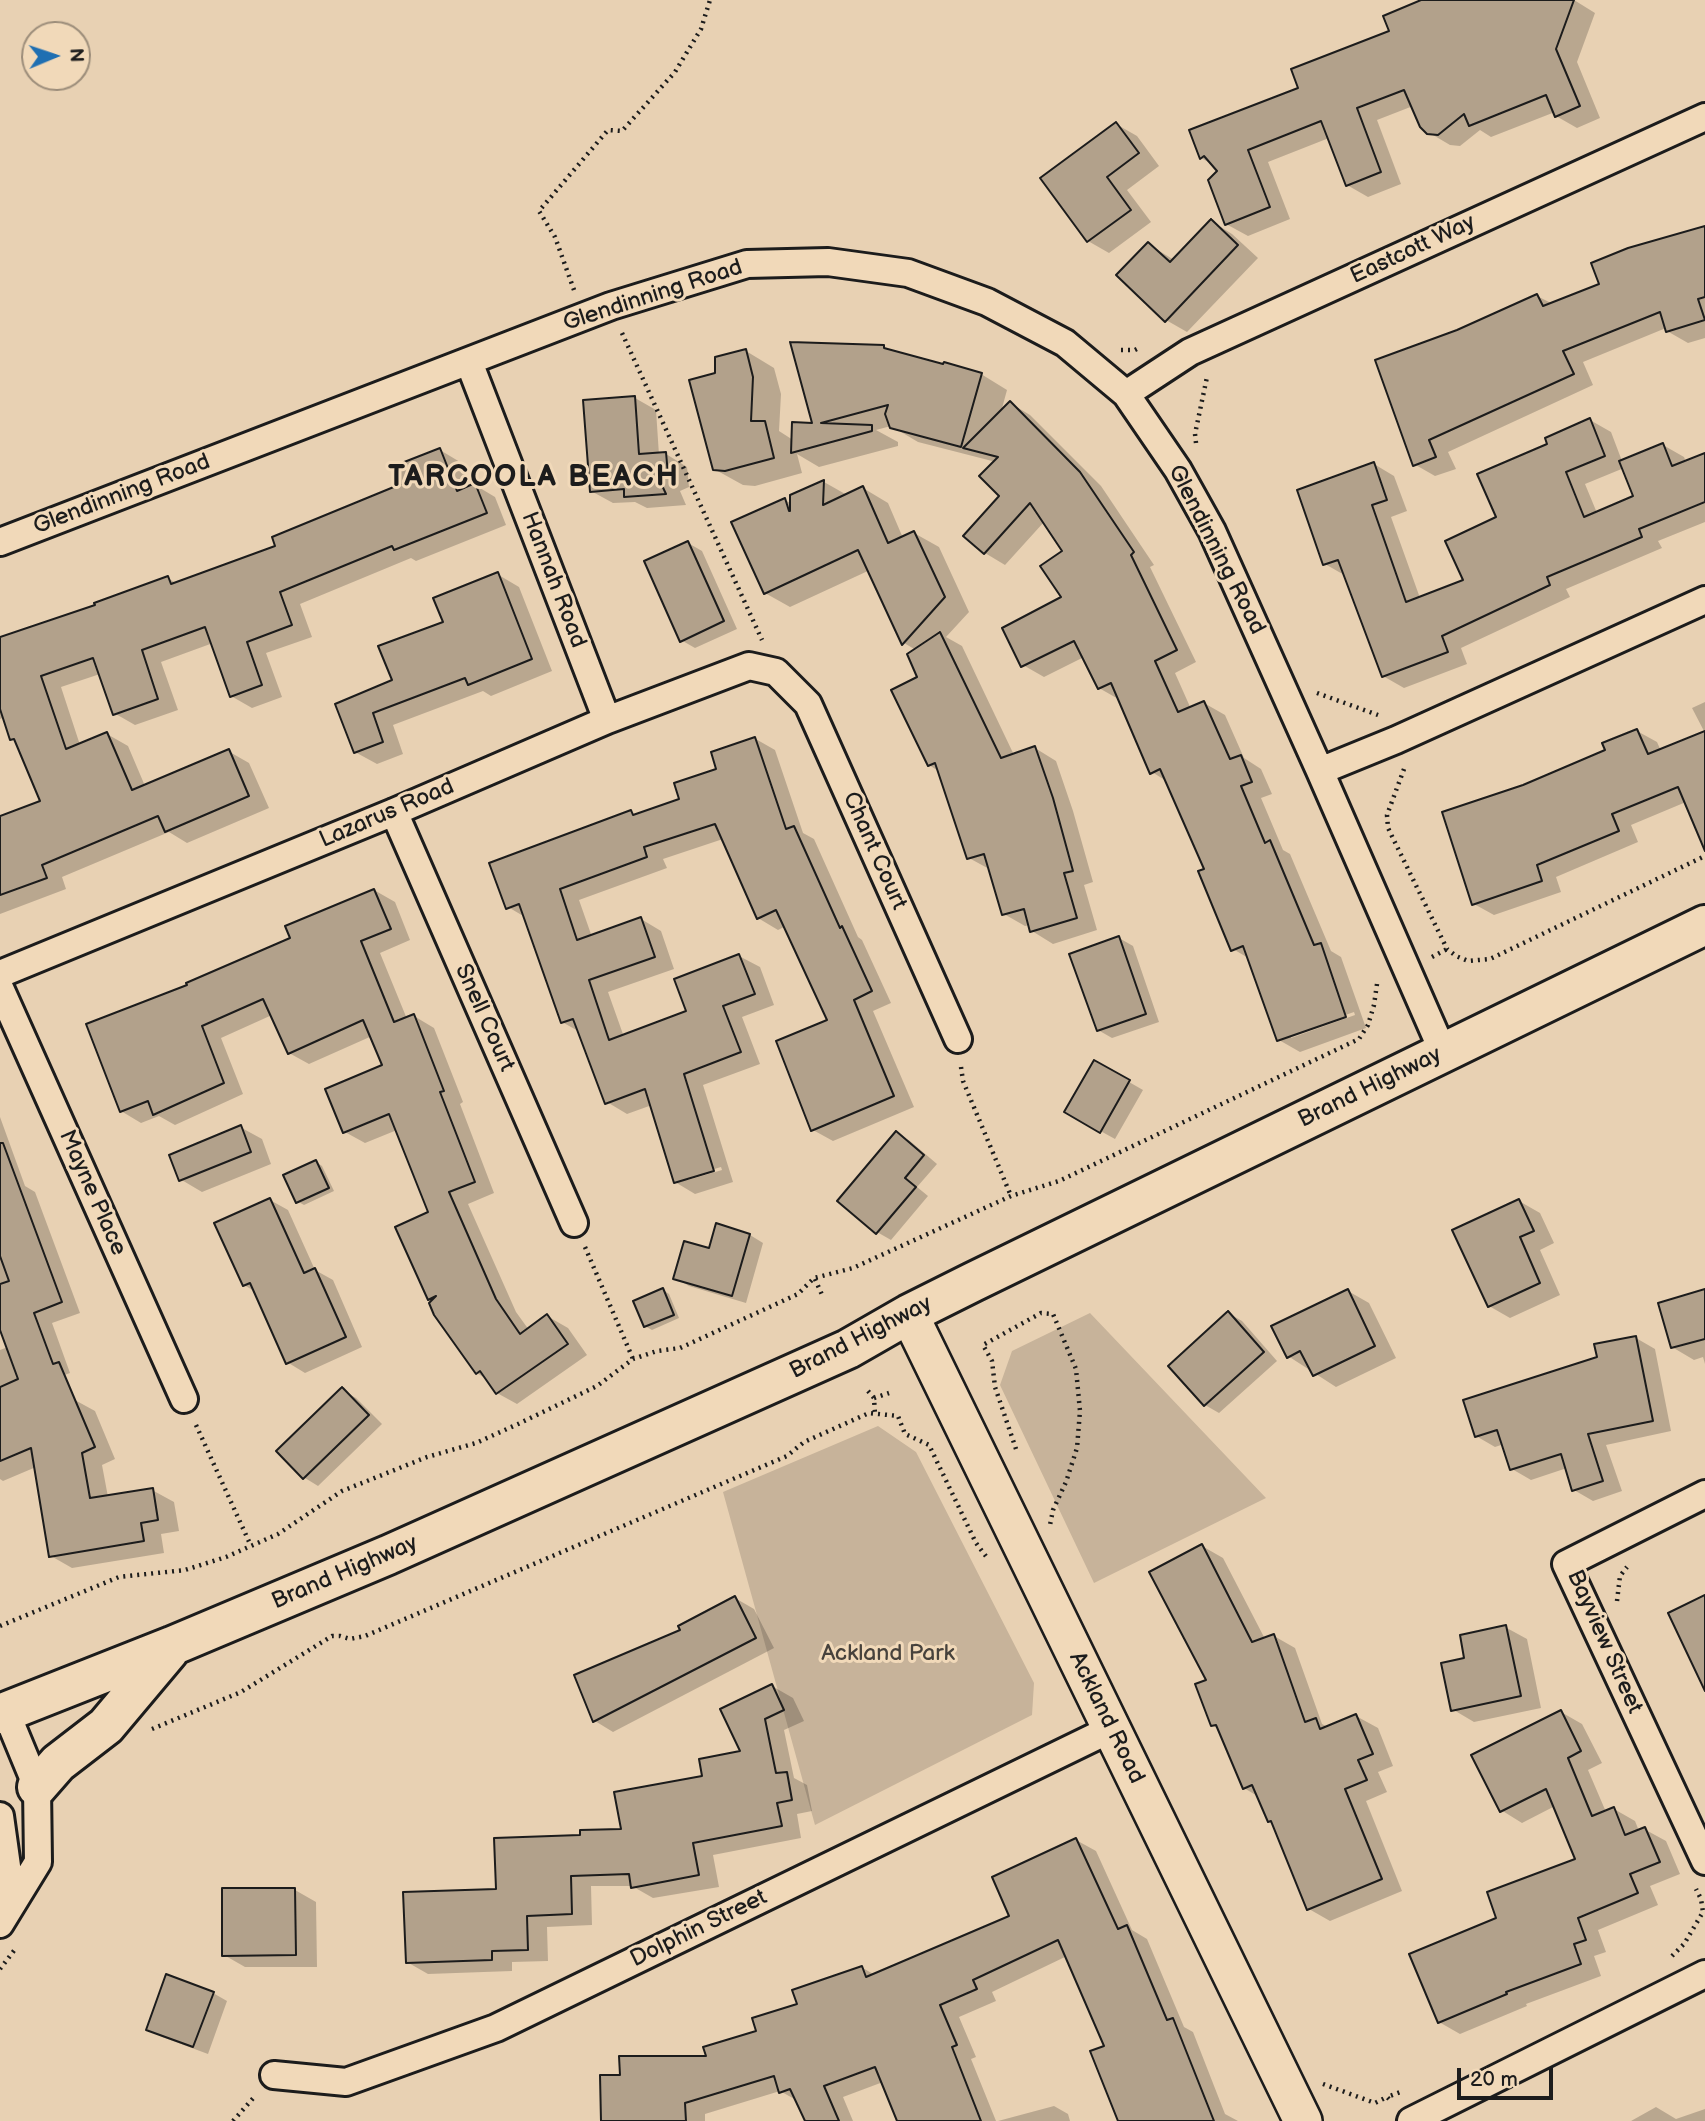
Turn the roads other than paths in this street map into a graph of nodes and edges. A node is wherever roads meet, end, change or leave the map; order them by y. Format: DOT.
graph roads {
  1 [pos="1705,117"];
  2 [pos="469,362"];
  3 [pos="1126,394"];
  4 [pos="0,542"];
  5 [pos="1705,600"];
  6 [pos="776,672"];
  7 [pos="607,720"];
  8 [pos="1320,771"];
  9 [pos="394,812"];
  10 [pos="1705,925"];
  11 [pos="0,974"];
  12 [pos="0,988"];
  13 [pos="958,1039"];
  14 [pos="1443,1052"];
  15 [pos="574,1223"];
  16 [pos="909,1314"];
  17 [pos="184,1398"];
  18 [pos="1705,1494"];
  19 [pos="173,1646"];
  20 [pos="3,1713"];
  21 [pos="1111,1729"];
  22 [pos="37,1787"];
  23 [pos="0,1816"];
  24 [pos="1705,1861"];
  25 [pos="6,1913"];
  26 [pos="1705,1974"];
  27 [pos="274,2075"];
  28 [pos="1303,2121"];
  29 [pos="1411,2121"];
  1 -- 3 [label="street, Eastcott Way"];
  2 -- 3 [label="street, Glendinning Road"];
  2 -- 4 [label="street, Glendinning Road"];
  2 -- 7 [label="street, Hannah Road"];
  3 -- 8 [label="street, Glendinning Road"];
  5 -- 8 [label="street"];
  6 -- 7 [label="street, Lazarus Road"];
  6 -- 13 [label="street, Chant Court"];
  7 -- 9 [label="street, Lazarus Road"];
  8 -- 14 [label="street, Glendinning Road"];
  9 -- 11 [label="street, Lazarus Road"];
  9 -- 15 [label="street, Snell Court"];
  10 -- 14 [label="highway, Brand Highway"];
  12 -- 17 [label="street, Mayne Place"];
  14 -- 16 [label="highway, Brand Highway"];
  16 -- 19 [label="highway, Brand Highway"];
  16 -- 21 [label="main road, Ackland Road"];
  18 -- 24 [label="street, Bayview Street"];
  19 -- 20 [label="highway, Brand Highway"];
  19 -- 22 [label="highway"];
  20 -- 22 [label="street"];
  21 -- 27 [label="street, Dolphin Street"];
  21 -- 28 [label="main road, Ackland Road"];
  22 -- 25 [label="street"];
  23 -- 25 [label="street"];
  26 -- 29 [label="street"];
}
